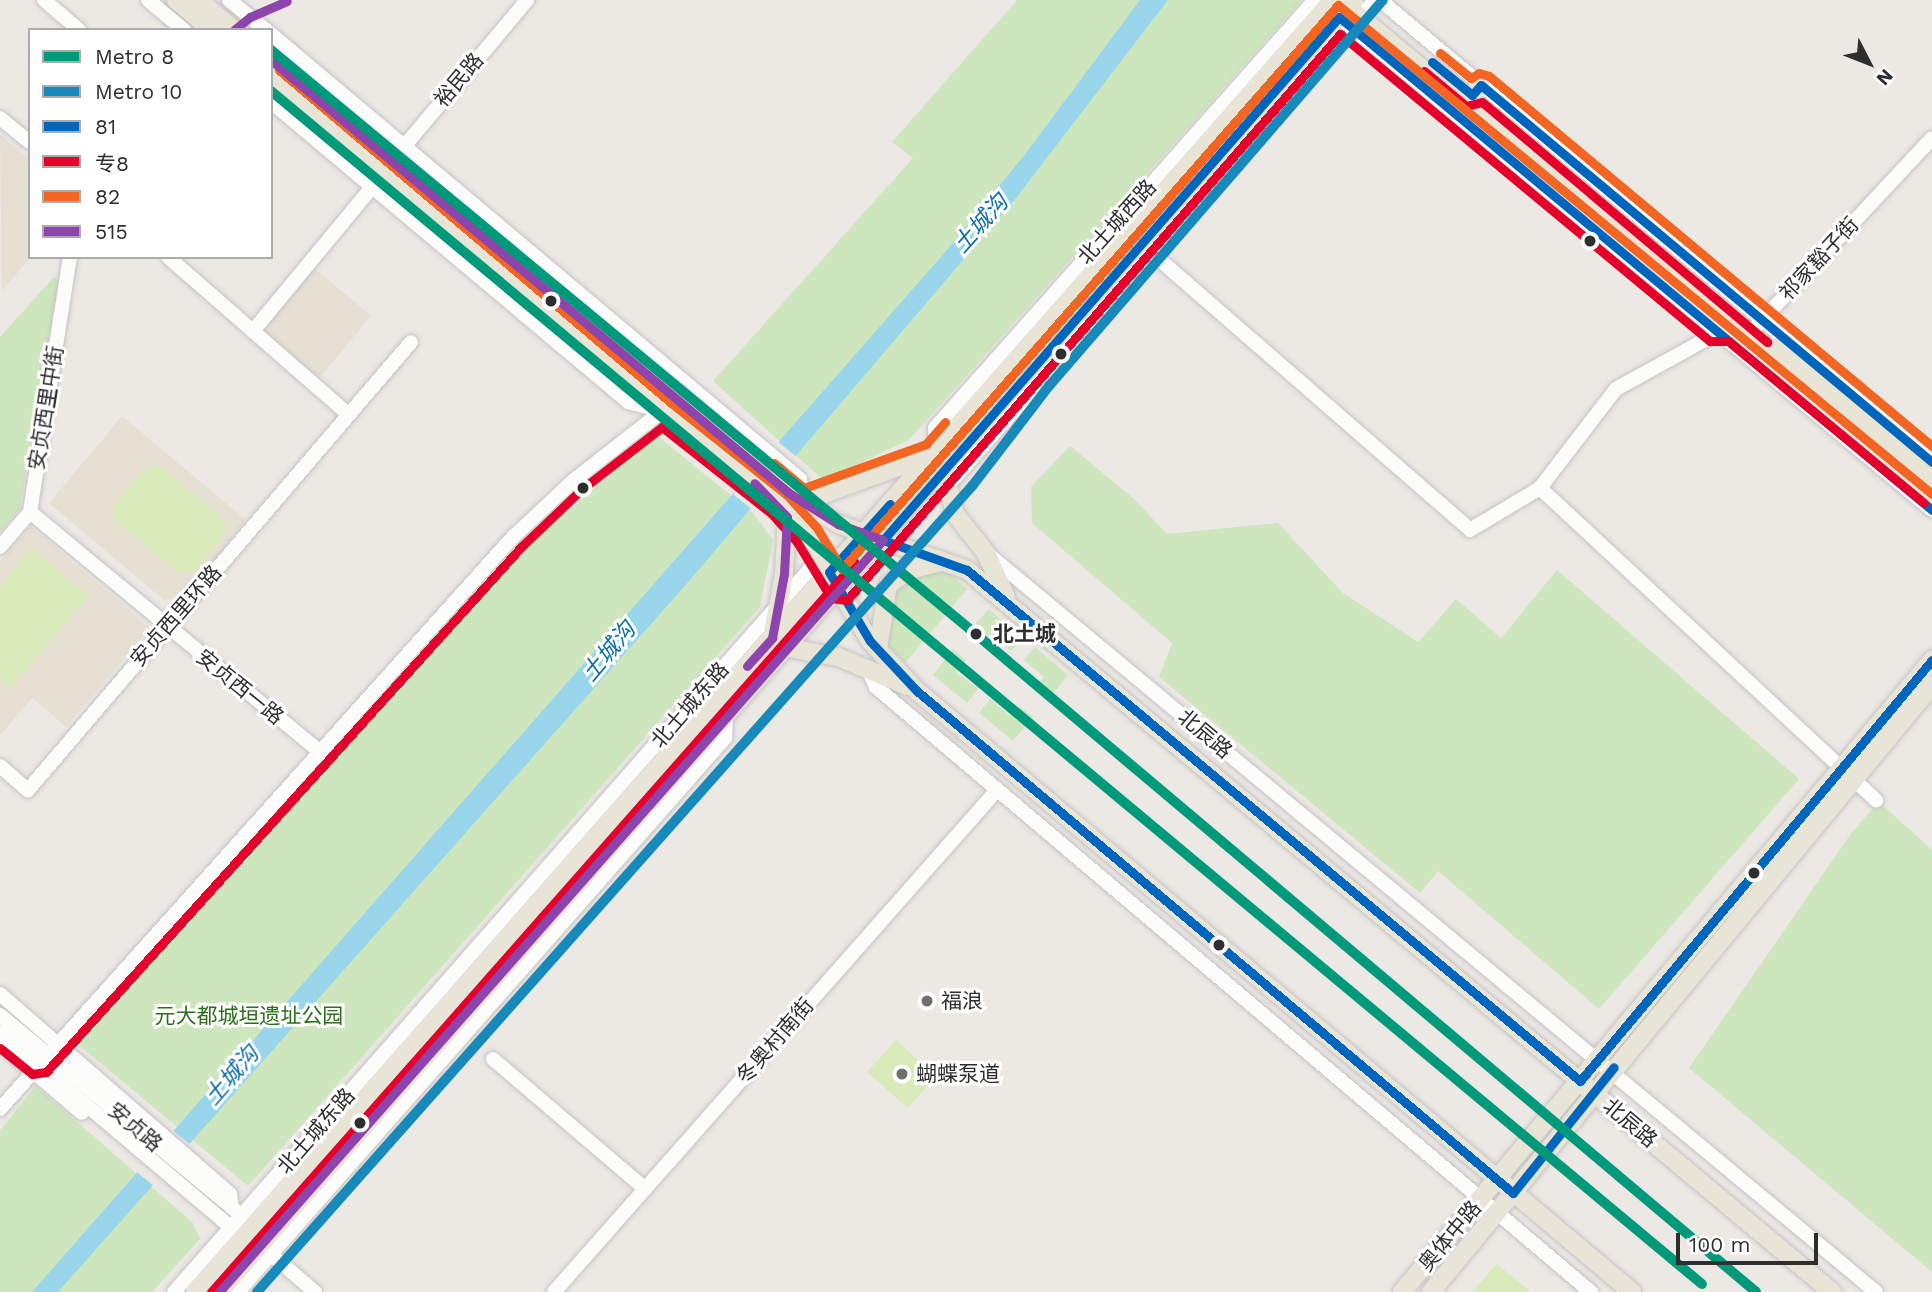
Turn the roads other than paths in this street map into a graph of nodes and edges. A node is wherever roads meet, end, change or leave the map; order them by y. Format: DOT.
graph roads {
  1 [pos="44,0"];
  2 [pos="148,0"];
  3 [pos="176,0"];
  4 [pos="199,0"];
  5 [pos="229,0"];
  6 [pos="527,0"];
  7 [pos="1315,0"];
  8 [pos="1354,6"];
  9 [pos="77,28"];
  10 [pos="182,28"];
  11 [pos="210,28"];
  12 [pos="232,28"];
  13 [pos="264,28"];
  14 [pos="273,36"];
  15 [pos="273,62"];
  16 [pos="273,81"];
  17 [pos="273,103"];
  18 [pos="0,118"];
  19 [pos="1932,138"];
  20 [pos="28,140"];
  21 [pos="406,144"];
  22 [pos="383,173"];
  23 [pos="1153,254"];
  24 [pos="70,259"];
  25 [pos="170,259"];
  26 [pos="1757,326"];
  27 [pos="1724,329"];
  28 [pos="253,331"];
  29 [pos="411,342"];
  30 [pos="662,411"];
  31 [pos="349,415"];
  32 [pos="750,458"];
  33 [pos="1932,463"];
  34 [pos="938,469"];
  35 [pos="1932,475"];
  36 [pos="1540,488"];
  37 [pos="1932,494"];
  38 [pos="792,499"];
  39 [pos="1932,510"];
  40 [pos="30,512"];
  41 [pos="865,533"];
  42 [pos="883,540"];
  43 [pos="0,547"];
  44 [pos="986,553"];
  45 [pos="943,561"];
  46 [pos="830,572"];
  47 [pos="840,590"];
  48 [pos="1009,604"];
  49 [pos="775,608"];
  50 [pos="166,627"];
  51 [pos="772,638"];
  52 [pos="789,648"];
  53 [pos="877,649"];
  54 [pos="1932,660"];
  55 [pos="868,669"];
  56 [pos="1932,685"];
  57 [pos="915,689"];
  58 [pos="321,753"];
  59 [pos="0,766"];
  60 [pos="1846,772"];
  61 [pos="997,790"];
  62 [pos="1876,800"];
  63 [pos="605,852"];
  64 [pos="0,994"];
  65 [pos="0,1015"];
  66 [pos="0,1032"];
  67 [pos="58,1042"];
  68 [pos="0,1044"];
  69 [pos="493,1059"];
  70 [pos="38,1062"];
  71 [pos="1602,1068"];
  72 [pos="1580,1081"];
  73 [pos="114,1091"];
  74 [pos="1595,1094"];
  75 [pos="0,1109"];
  76 [pos="121,1116"];
  77 [pos="144,1142"];
  78 [pos="186,1179"];
  79 [pos="1498,1180"];
  80 [pos="645,1189"];
  81 [pos="1513,1193"];
  82 [pos="1480,1200"];
  83 [pos="1498,1214"];
  84 [pos="238,1222"];
  85 [pos="266,1250"];
  86 [pos="174,1292"];
  87 [pos="195,1292"];
  88 [pos="219,1292"];
  89 [pos="238,1292"];
  90 [pos="315,1292"];
  91 [pos="554,1292"];
  92 [pos="1402,1292"];
  93 [pos="1431,1292"];
  94 [pos="1591,1292"];
  95 [pos="1632,1292"];
  96 [pos="1832,1292"];
  97 [pos="1876,1292"];
  1 -- 9 [label="street"];
  2 -- 10 [label="street"];
  3 -- 11 [label="main road"];
  4 -- 12 [label="main road"];
  5 -- 13 [label="street"];
  6 -- 21 [label="street, 裕民路"];
  7 -- 34 [label="street, 北土城西路"];
  8 -- 23 [label="street, 北土城西路"];
  8 -- 26 [label="main road"];
  8 -- 27 [label="main road"];
  8 -- 34 [label="main road, 北土城西路"];
  14 -- 21 [label="street, 北辰路"];
  15 -- 22 [label="main road, 北辰路"];
  16 -- 22 [label="main road, 北辰路"];
  17 -- 22 [label="street, 北辰路"];
  18 -- 20 [label="street"];
  19 -- 26 [label="street, 祁家豁子街"];
  21 -- 22 [label="street, 裕民路"];
  21 -- 32 [label="street, 北辰路"];
  22 -- 28 [label="street, 裕民路"];
  22 -- 30 [label="main road, 北辰路"];
  22 -- 32 [label="main road, 北辰路"];
  23 -- 34 [label="street, 北土城西路"];
  23 -- 36 [label="street"];
  24 -- 40 [label="street, 安贞西里中街"];
  25 -- 28 [label="street"];
  26 -- 27 [label="street"];
  26 -- 33 [label="street"];
  26 -- 35 [label="main road"];
  27 -- 36 [label="street"];
  27 -- 37 [label="main road"];
  27 -- 39 [label="street"];
  28 -- 31 [label="street"];
  29 -- 31 [label="street, 安贞西里环路"];
  30 -- 32 [label="main road, 北辰路"];
  30 -- 58 [label="street"];
  31 -- 50 [label="street, 安贞西里环路"];
  32 -- 38 [label="main road, 北辰路"];
  34 -- 38 [label="main road"];
  34 -- 41 [label="main road"];
  34 -- 42 [label="main road, 北土城西路"];
  34 -- 44 [label="main road"];
  36 -- 60 [label="street"];
  38 -- 41 [label="main road, 北辰路"];
  38 -- 46 [label="main road, 北辰路"];
  38 -- 49 [label="main road"];
  40 -- 43 [label="street"];
  40 -- 50 [label="street, 安贞西一路"];
  41 -- 42 [label="main road, 北辰路"];
  41 -- 46 [label="main road"];
  42 -- 45 [label="main road, 北辰路"];
  42 -- 47 [label="main road, 北土城西路"];
  44 -- 48 [label="main road"];
  44 -- 71 [label="street, 北辰路"];
  45 -- 48 [label="main road, 北辰路"];
  45 -- 53 [label="main road"];
  46 -- 47 [label="main road, 北辰路"];
  46 -- 49 [label="street, 北土城东路"];
  46 -- 51 [label="main road, 北土城东路"];
  47 -- 52 [label="main road, 北土城东路"];
  47 -- 53 [label="main road, 北辰路"];
  48 -- 72 [label="main road, 北辰路"];
  49 -- 51 [label="main road"];
  49 -- 84 [label="street, 北土城东路"];
  50 -- 58 [label="street, 安贞西一路"];
  50 -- 59 [label="street, 安贞西里环路"];
  51 -- 63 [label="main road, 北土城东路"];
  52 -- 55 [label="main road"];
  52 -- 63 [label="main road, 北土城东路"];
  53 -- 57 [label="main road, 北辰路"];
  54 -- 60 [label="main road"];
  55 -- 57 [label="main road"];
  55 -- 61 [label="street"];
  56 -- 60 [label="main road"];
  57 -- 79 [label="main road, 北辰路"];
  58 -- 67 [label="street"];
  60 -- 62 [label="street"];
  60 -- 71 [label="main road"];
  61 -- 80 [label="street, 冬奥村南街"];
  61 -- 82 [label="street"];
  63 -- 84 [label="main road, 北土城东路"];
  63 -- 85 [label="main road, 北土城东路"];
  64 -- 67 [label="street, 安贞路"];
  65 -- 70 [label="street, 安贞路"];
  66 -- 70 [label="street, 安贞路"];
  67 -- 70 [label="street"];
  67 -- 73 [label="street, 安贞路"];
  68 -- 70 [label="street, 安贞路"];
  69 -- 80 [label="street"];
  70 -- 75 [label="street"];
  70 -- 76 [label="street, 安贞路"];
  70 -- 77 [label="street, 安贞路"];
  71 -- 72 [label="main road, 奥体中路"];
  71 -- 74 [label="main road, 奥体中路"];
  71 -- 97 [label="street, 北辰路"];
  72 -- 74 [label="main road, 北辰路"];
  72 -- 79 [label="main road, 奥体中路"];
  73 -- 76 [label="street"];
  73 -- 77 [label="street, 安贞路"];
  74 -- 81 [label="main road, 奥体中路"];
  74 -- 96 [label="main road, 北辰路"];
  76 -- 77 [label="street, 安贞路"];
  77 -- 78 [label="street, 安贞路"];
  77 -- 78 [label="street"];
  78 -- 84 [label="street"];
  78 -- 84 [label="street"];
  79 -- 81 [label="main road, 北辰路"];
  79 -- 82 [label="main road, 奥体中路"];
  80 -- 91 [label="street, 冬奥村南街"];
  81 -- 83 [label="main road, 奥体中路"];
  81 -- 95 [label="main road, 北辰路"];
  82 -- 83 [label="street"];
  82 -- 92 [label="main road, 奥体中路"];
  83 -- 93 [label="main road, 奥体中路"];
  83 -- 94 [label="street"];
  84 -- 85 [label="street"];
  84 -- 86 [label="street, 北土城东路"];
  84 -- 87 [label="main road, 北土城东路"];
  85 -- 88 [label="main road, 北土城东路"];
  85 -- 89 [label="street, 北土城东路"];
  85 -- 90 [label="street"];
}
